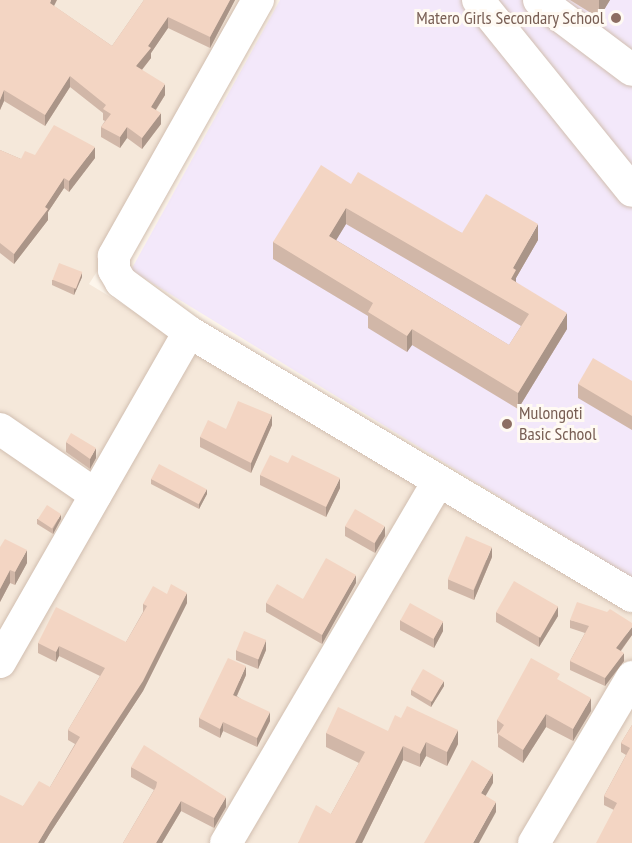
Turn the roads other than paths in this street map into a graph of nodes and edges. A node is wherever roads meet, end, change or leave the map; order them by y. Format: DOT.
graph roads {
  1 [pos="258,0"];
  2 [pos="478,0"];
  3 [pos="539,0"];
  4 [pos="632,70"];
  5 [pos="632,191"];
  6 [pos="189,332"];
  7 [pos="0,429"];
  8 [pos="437,483"];
  9 [pos="96,495"];
  10 [pos="632,596"];
  11 [pos="0,662"];
  12 [pos="632,678"];
  13 [pos="226,843"];
  14 [pos="534,843"];
  1 -- 6 [label="street"];
  2 -- 5 [label="street"];
  3 -- 4 [label="street"];
  6 -- 8 [label="street"];
  6 -- 9 [label="street"];
  7 -- 9 [label="street"];
  8 -- 10 [label="street"];
  8 -- 13 [label="street"];
  9 -- 11 [label="street"];
  12 -- 14 [label="street"];
}
